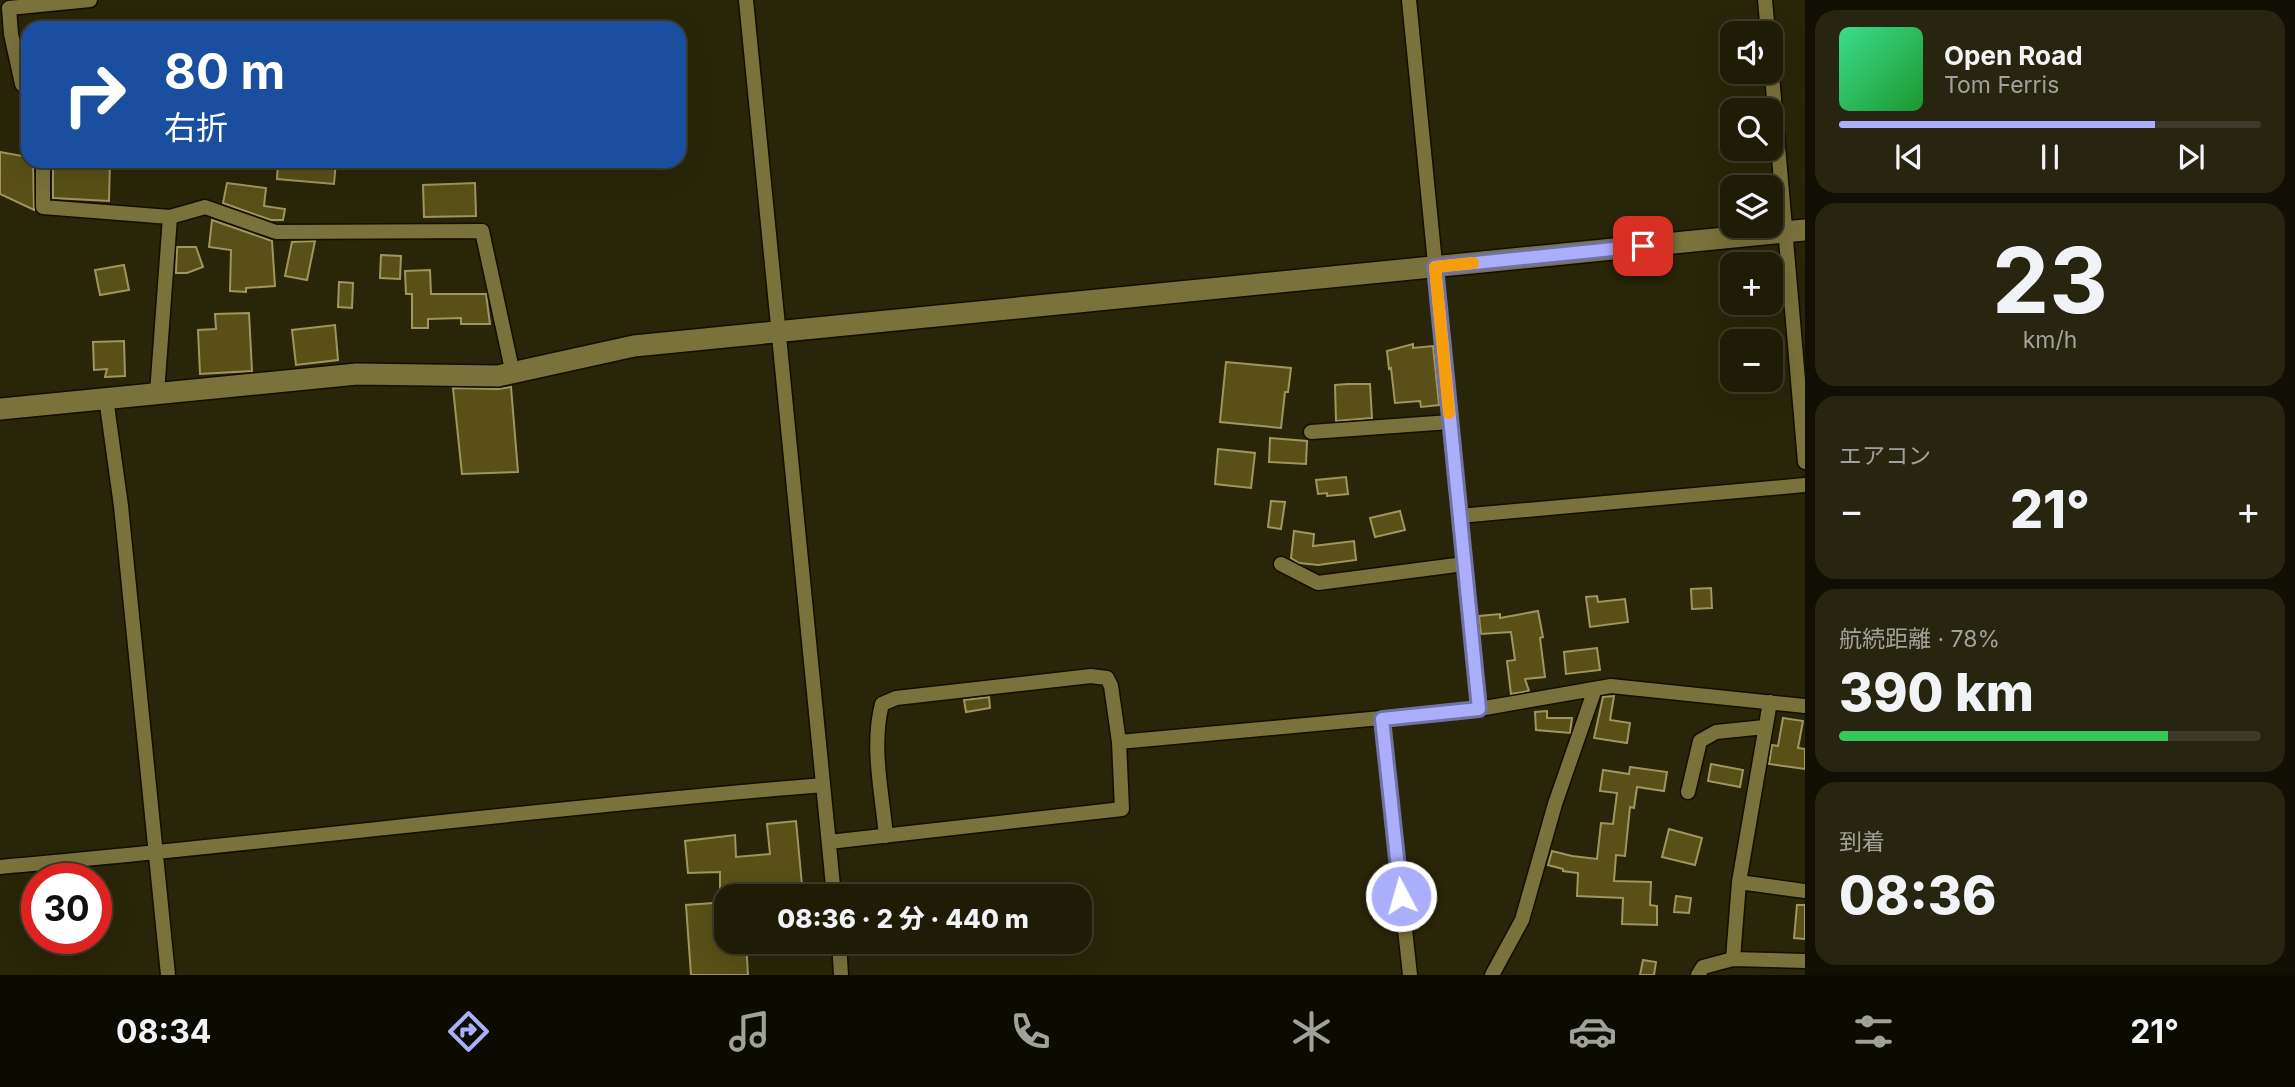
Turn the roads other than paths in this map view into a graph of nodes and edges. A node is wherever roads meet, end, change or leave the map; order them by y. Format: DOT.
graph roads {
  1 [pos="90,0"];
  2 [pos="746,0"];
  3 [pos="1409,0"];
  4 [pos="1765,0"];
  5 [pos="1767,21"];
  6 [pos="21,80"];
  7 [pos="1774,84"];
  8 [pos="43,168"];
  9 [pos="170,217"];
  10 [pos="1796,231"];
  11 [pos="1435,267"];
  12 [pos="778,332"];
  13 [pos="513,374"];
  14 [pos="157,393"];
  15 [pos="106,398"];
  16 [pos="0,409"];
  17 [pos="1450,422"];
  18 [pos="1311,432"];
  19 [pos="1805,462"];
  20 [pos="1805,485"];
  21 [pos="1459,516"];
  22 [pos="1281,564"];
  23 [pos="1464,564"];
  24 [pos="1595,689"];
  25 [pos="1770,702"];
  26 [pos="1805,706"];
  27 [pos="1479,709"];
  28 [pos="1382,719"];
  29 [pos="1765,727"];
  30 [pos="1119,742"];
  31 [pos="823,785"];
  32 [pos="1688,792"];
  33 [pos="886,835"];
  34 [pos="829,842"];
  35 [pos="157,851"];
  36 [pos="0,867"];
  37 [pos="1739,882"];
  38 [pos="833,884"];
  39 [pos="1805,891"];
  40 [pos="840,954"];
  41 [pos="1733,959"];
  42 [pos="1805,961"];
  43 [pos="168,975"];
  44 [pos="841,975"];
  45 [pos="1410,975"];
  46 [pos="1492,975"];
  47 [pos="1698,975"];
  1 -- 6 [label="street"];
  2 -- 12 [label="street"];
  3 -- 11 [label="street"];
  4 -- 5 [label="street"];
  7 -- 10 [label="street"];
  8 -- 9 [label="street"];
  9 -- 13 [label="street"];
  9 -- 14 [label="street"];
  10 -- 11 [label="street"];
  10 -- 19 [label="street"];
  11 -- 12 [label="street"];
  11 -- 17 [label="street"];
  12 -- 13 [label="street"];
  12 -- 31 [label="street"];
  13 -- 14 [label="street"];
  14 -- 15 [label="street"];
  15 -- 16 [label="street"];
  15 -- 35 [label="street"];
  17 -- 18 [label="street"];
  17 -- 21 [label="street"];
  20 -- 21 [label="street"];
  21 -- 23 [label="street"];
  22 -- 23 [label="street"];
  23 -- 27 [label="street"];
  24 -- 25 [label="street"];
  24 -- 27 [label="street"];
  24 -- 46 [label="street"];
  25 -- 26 [label="street"];
  25 -- 29 [label="street"];
  27 -- 28 [label="street"];
  28 -- 30 [label="street"];
  28 -- 45 [label="street"];
  29 -- 32 [label="street"];
  29 -- 37 [label="street"];
  30 -- 33 [label="street"];
  30 -- 33 [label="street"];
  31 -- 34 [label="street"];
  31 -- 35 [label="street"];
  33 -- 34 [label="street"];
  34 -- 38 [label="street"];
  35 -- 36 [label="street"];
  35 -- 43 [label="street"];
  37 -- 39 [label="street"];
  37 -- 41 [label="street"];
  40 -- 44 [label="street"];
  41 -- 42 [label="street"];
  41 -- 47 [label="street"];
}
